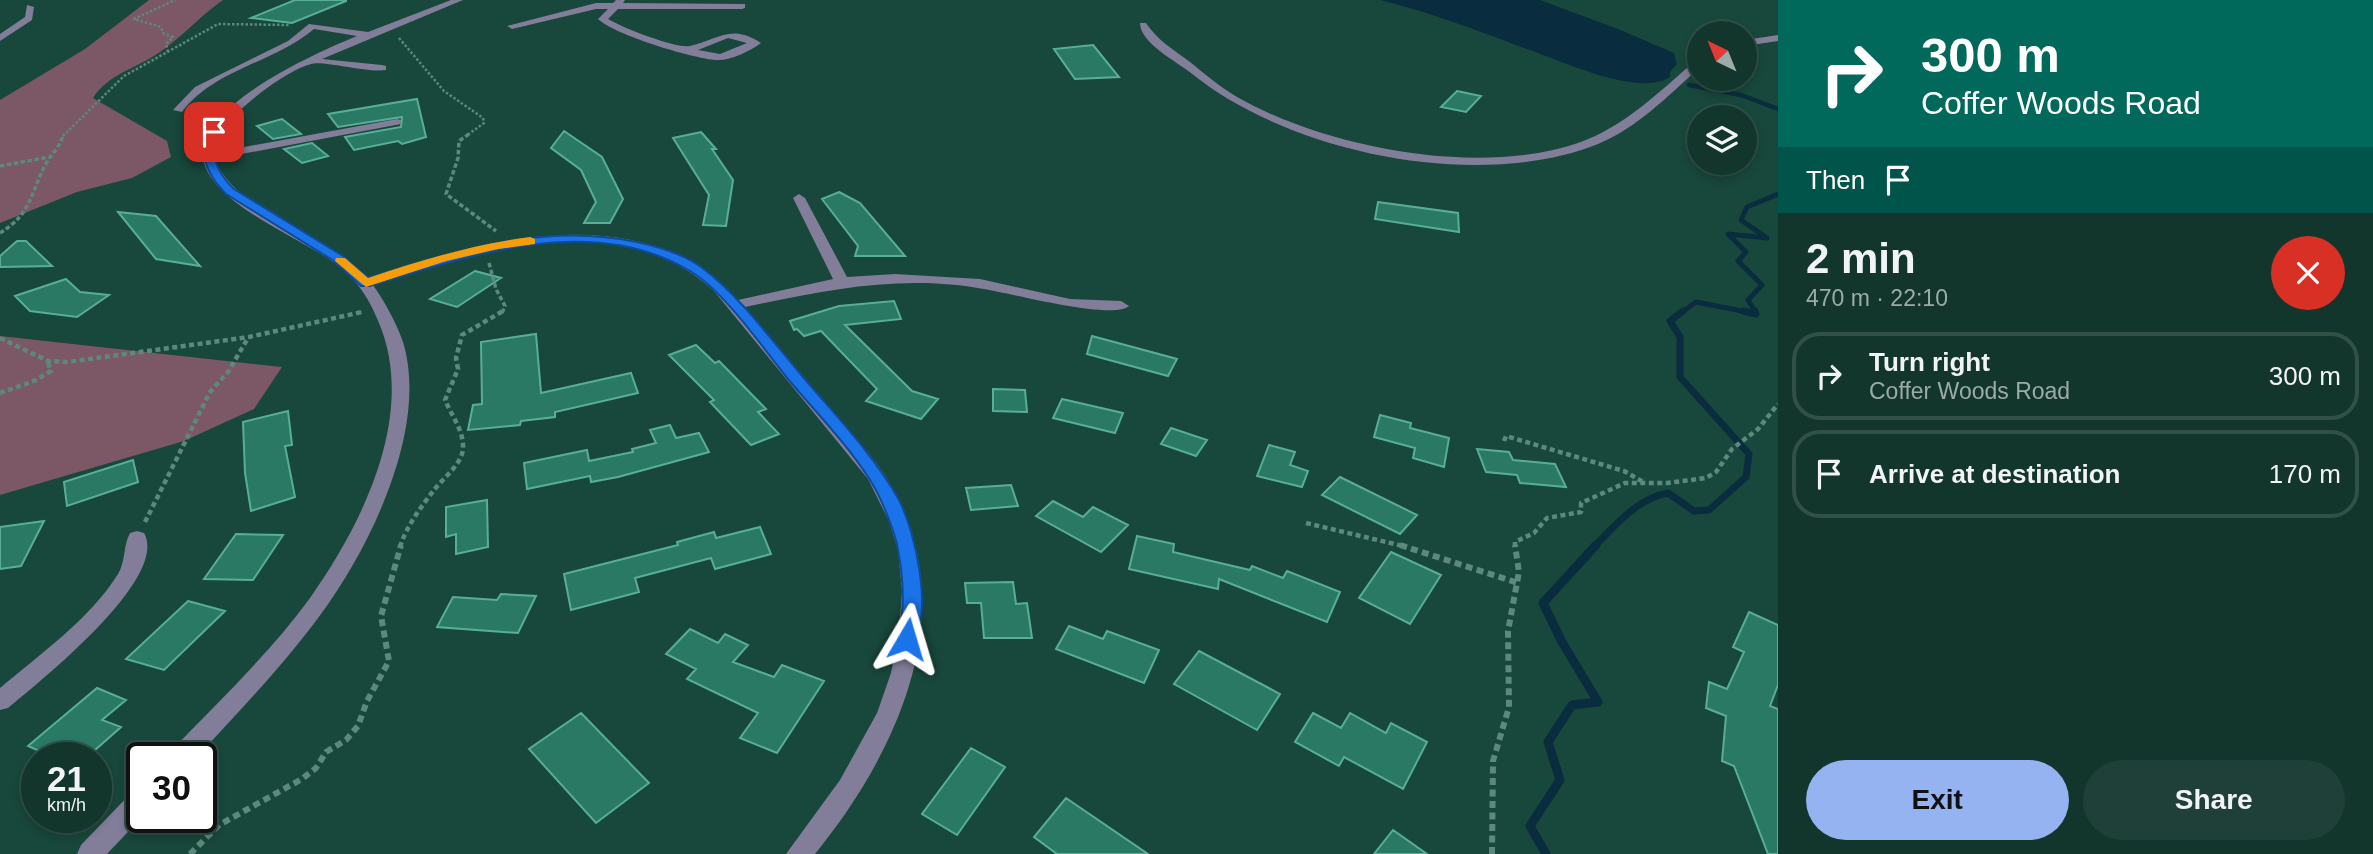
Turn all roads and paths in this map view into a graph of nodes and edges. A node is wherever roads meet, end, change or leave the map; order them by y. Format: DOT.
graph roads {
  1 [pos="175,0"];
  2 [pos="459,0"];
  3 [pos="618,3"];
  4 [pos="741,6"];
  5 [pos="30,7"];
  6 [pos="284,25"];
  7 [pos="1143,25"];
  8 [pos="512,26"];
  9 [pos="375,33"];
  10 [pos="0,38"];
  11 [pos="1778,38"];
  12 [pos="1757,41"];
  13 [pos="689,50"];
  14 [pos="168,53"];
  15 [pos="312,60"];
  16 [pos="382,68"];
  17 [pos="1687,73"];
  18 [pos="178,110"];
  19 [pos="397,122"];
  20 [pos="50,157"];
  21 [pos="209,157"];
  22 [pos="0,166"];
  23 [pos="799,198"];
  24 [pos="0,233"];
  25 [pos="498,237"];
  26 [pos="486,254"];
  27 [pos="842,282"];
  28 [pos="366,283"];
  29 [pos="734,305"];
  30 [pos="1121,306"];
  31 [pos="361,312"];
  32 [pos="249,337"];
  33 [pos="0,338"];
  34 [pos="48,361"];
  35 [pos="0,393"];
  36 [pos="1778,404"];
  37 [pos="1504,442"];
  38 [pos="1646,483"];
  39 [pos="1306,523"];
  40 [pos="137,538"];
  41 [pos="1518,583"];
  42 [pos="0,701"];
  43 [pos="195,742"];
  44 [pos="126,816"];
  45 [pos="90,854"];
  46 [pos="190,854"];
  47 [pos="799,854"];
  48 [pos="1492,854"];
  1 -- 14 [label="path"];
  2 -- 9 [label="street"];
  3 -- 4 [label="street"];
  3 -- 8 [label="street"];
  3 -- 13 [label="street"];
  5 -- 10 [label="street"];
  6 -- 14 [label="path"];
  7 -- 17 [label="street"];
  9 -- 15 [label="street"];
  9 -- 18 [label="street"];
  9 -- 25 [label="path"];
  11 -- 12 [label="street"];
  13 -- 13 [label="street"];
  14 -- 20 [label="path"];
  15 -- 16 [label="street"];
  15 -- 21 [label="street"];
  19 -- 21 [label="street"];
  20 -- 22 [label="path"];
  20 -- 24 [label="path"];
  21 -- 28 [label="street"];
  23 -- 27 [label="street"];
  26 -- 46 [label="path"];
  27 -- 29 [label="street"];
  27 -- 30 [label="street"];
  28 -- 29 [label="street"];
  28 -- 43 [label="street"];
  29 -- 47 [label="street"];
  31 -- 32 [label="path"];
  32 -- 34 [label="path"];
  32 -- 40 [label="path"];
  33 -- 34 [label="path"];
  34 -- 35 [label="path"];
  36 -- 38 [label="path"];
  37 -- 38 [label="path"];
  38 -- 41 [label="path"];
  39 -- 41 [label="path"];
  40 -- 42 [label="street"];
  41 -- 48 [label="path"];
  44 -- 45 [label="street"];
}
